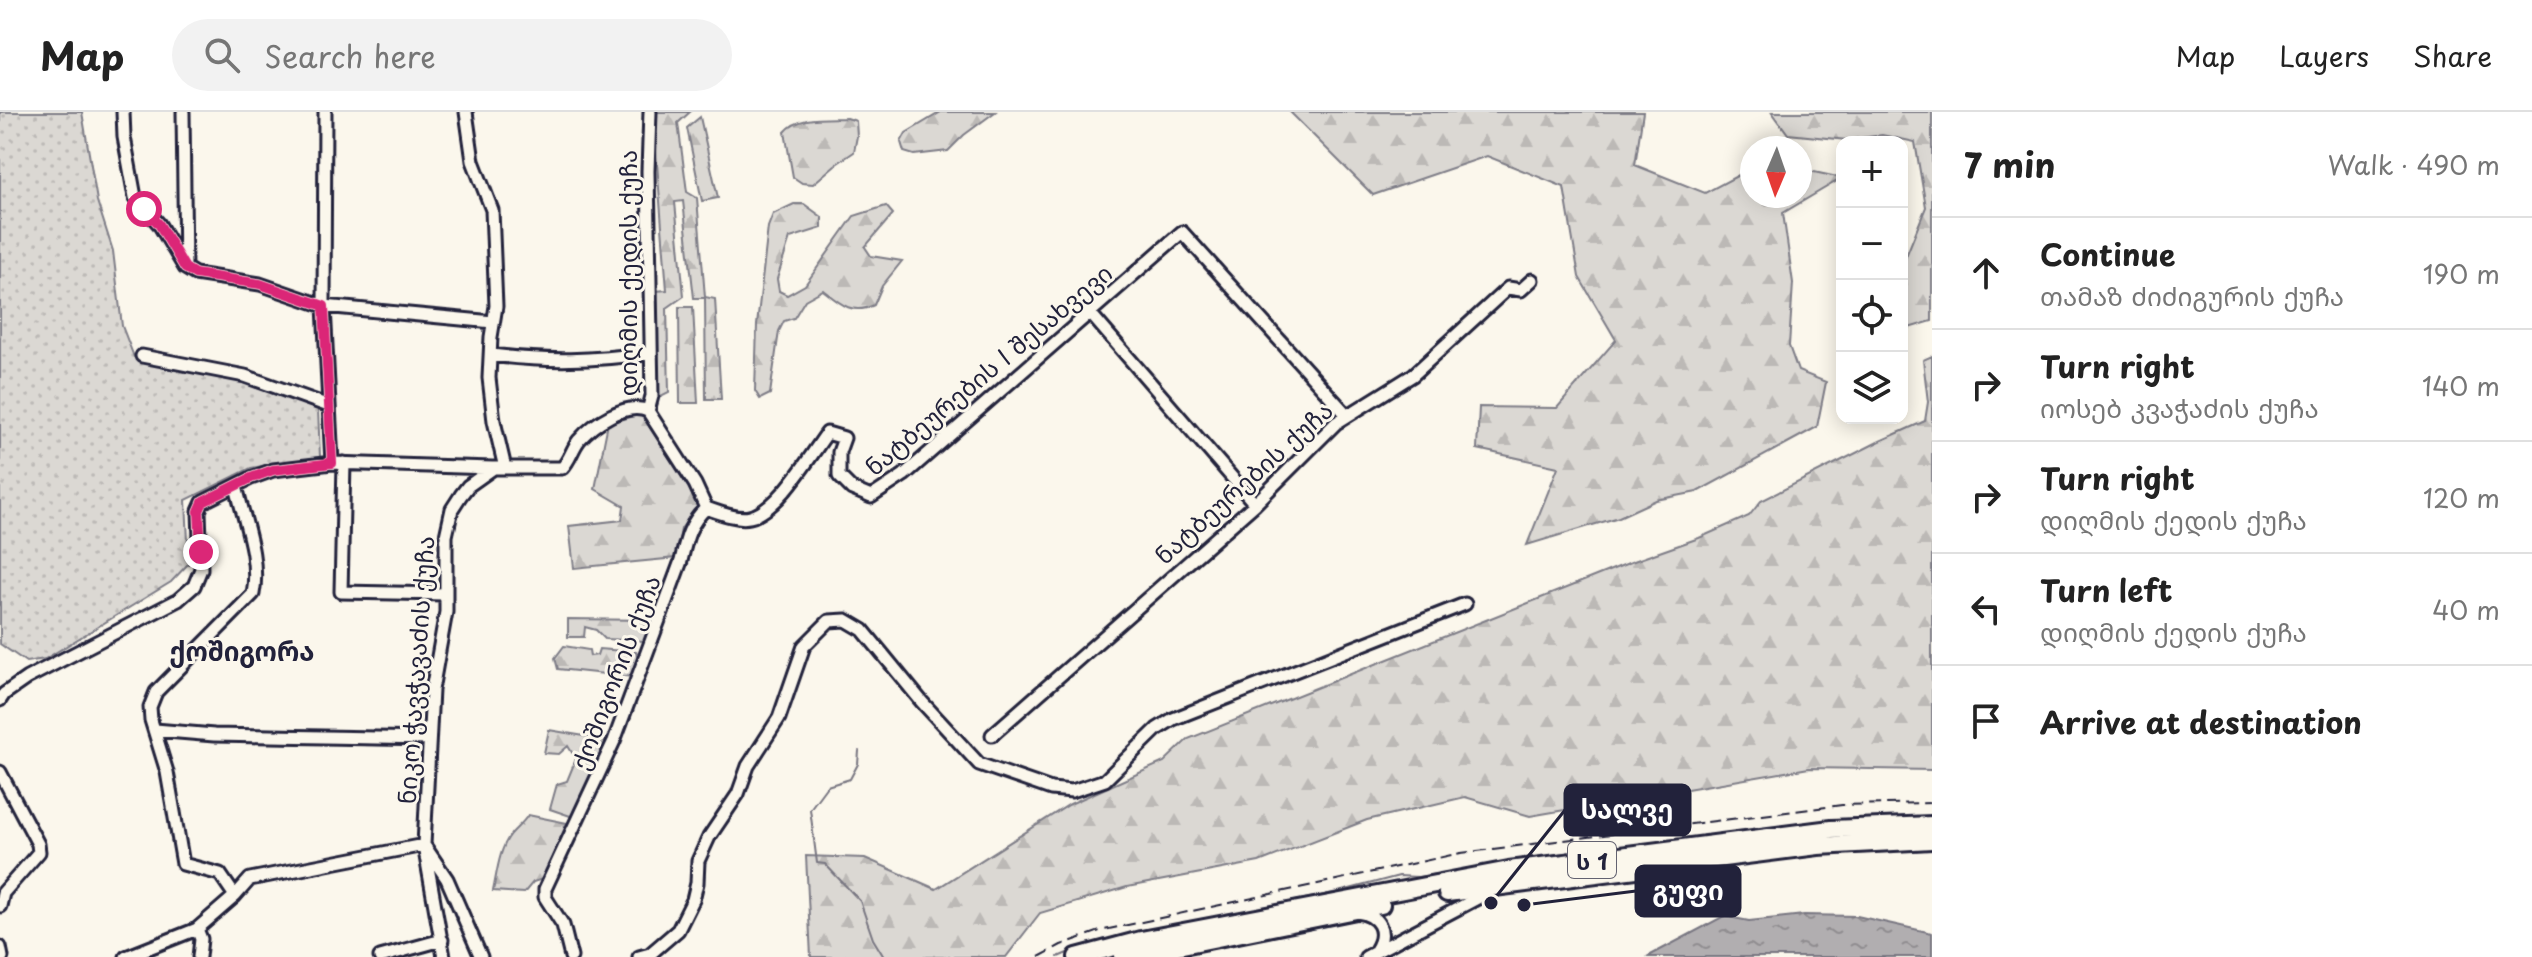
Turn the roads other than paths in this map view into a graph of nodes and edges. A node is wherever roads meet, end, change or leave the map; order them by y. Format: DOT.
graph roads {
  1 [pos="123,112"];
  2 [pos="183,112"];
  3 [pos="325,112"];
  4 [pos="466,112"];
  5 [pos="650,112"];
  6 [pos="185,268"];
  7 [pos="1532,280"];
  8 [pos="324,306"];
  9 [pos="1090,313"];
  10 [pos="493,322"];
  11 [pos="650,353"];
  12 [pos="491,355"];
  13 [pos="142,356"];
  14 [pos="329,406"];
  15 [pos="648,411"];
  16 [pos="1347,415"];
  17 [pos="338,463"];
  18 [pos="499,468"];
  19 [pos="236,486"];
  20 [pos="1255,504"];
  21 [pos="706,508"];
  22 [pos="445,594"];
  23 [pos="1465,604"];
  24 [pos="0,700"];
  25 [pos="155,730"];
  26 [pos="992,735"];
  27 [pos="429,739"];
  28 [pos="0,772"];
  29 [pos="1932,825"];
  30 [pos="1932,840"];
  31 [pos="424,845"];
  32 [pos="1506,884"];
  33 [pos="235,896"];
  34 [pos="0,906"];
  35 [pos="1349,912"];
  36 [pos="197,929"];
  37 [pos="442,940"];
  38 [pos="0,947"];
  39 [pos="1371,954"];
  40 [pos="2,957"];
  41 [pos="126,957"];
  42 [pos="199,957"];
  43 [pos="380,957"];
  44 [pos="444,957"];
  45 [pos="481,957"];
  46 [pos="572,957"];
  47 [pos="639,957"];
  48 [pos="1077,957"];
  49 [pos="1123,957"];
  1 -- 6 [label="street"];
  2 -- 6 [label="street"];
  3 -- 8 [label="street"];
  4 -- 10 [label="street"];
  5 -- 11 [label="street, დიღმის ქედის ქუჩა"];
  6 -- 8 [label="street"];
  7 -- 16 [label="street, ნატბეურების ქუჩა"];
  8 -- 10 [label="street"];
  8 -- 14 [label="street"];
  9 -- 16 [label="street, ნატბეურების I შესახვევი"];
  9 -- 20 [label="street"];
  9 -- 21 [label="street, ნატბეურების I შესახვევი"];
  10 -- 12 [label="street"];
  11 -- 12 [label="street"];
  11 -- 15 [label="street, დიღმის ქედის ქუჩა"];
  12 -- 18 [label="street"];
  13 -- 14 [label="street"];
  14 -- 17 [label="street"];
  15 -- 18 [label="street, დიღმის ქედის ქუჩა"];
  15 -- 21 [label="street"];
  16 -- 20 [label="street, ნატბეურების ქუჩა"];
  17 -- 18 [label="street, დიღმის ქედის ქუჩა"];
  17 -- 19 [label="street, დიღმის ქედის ქუჩა"];
  17 -- 22 [label="street"];
  18 -- 22 [label="street, ნიკო ჭავჭავაძის ქუჩა"];
  19 -- 24 [label="street, დიღმის ქედის ქუჩა"];
  19 -- 25 [label="street"];
  20 -- 26 [label="street, ნატბეურების ქუჩა"];
  21 -- 46 [label="street, ქოშიგორის ქუჩა"];
  22 -- 27 [label="street, ნიკო ჭავჭავაძის ქუჩა"];
  23 -- 47 [label="street"];
  25 -- 27 [label="street"];
  25 -- 33 [label="street"];
  27 -- 31 [label="street, ნიკო ჭავჭავაძის ქუჩა"];
  28 -- 34 [label="street"];
  29 -- 48 [label="highway, ს 1"];
  30 -- 32 [label="highway, ს 1"];
  31 -- 33 [label="street"];
  31 -- 37 [label="street, ნიკო ჭავჭავაძის ქუჩა"];
  31 -- 45 [label="street"];
  32 -- 35 [label="highway, ს 1"];
  32 -- 39 [label="street"];
  33 -- 36 [label="street"];
  35 -- 39 [label="street"];
  35 -- 49 [label="highway, ს 1"];
  36 -- 41 [label="street"];
  36 -- 42 [label="street"];
  37 -- 43 [label="street"];
  37 -- 44 [label="street, ნიკო ჭავჭავაძის ქუჩა"];
  38 -- 40 [label="street"];
}
